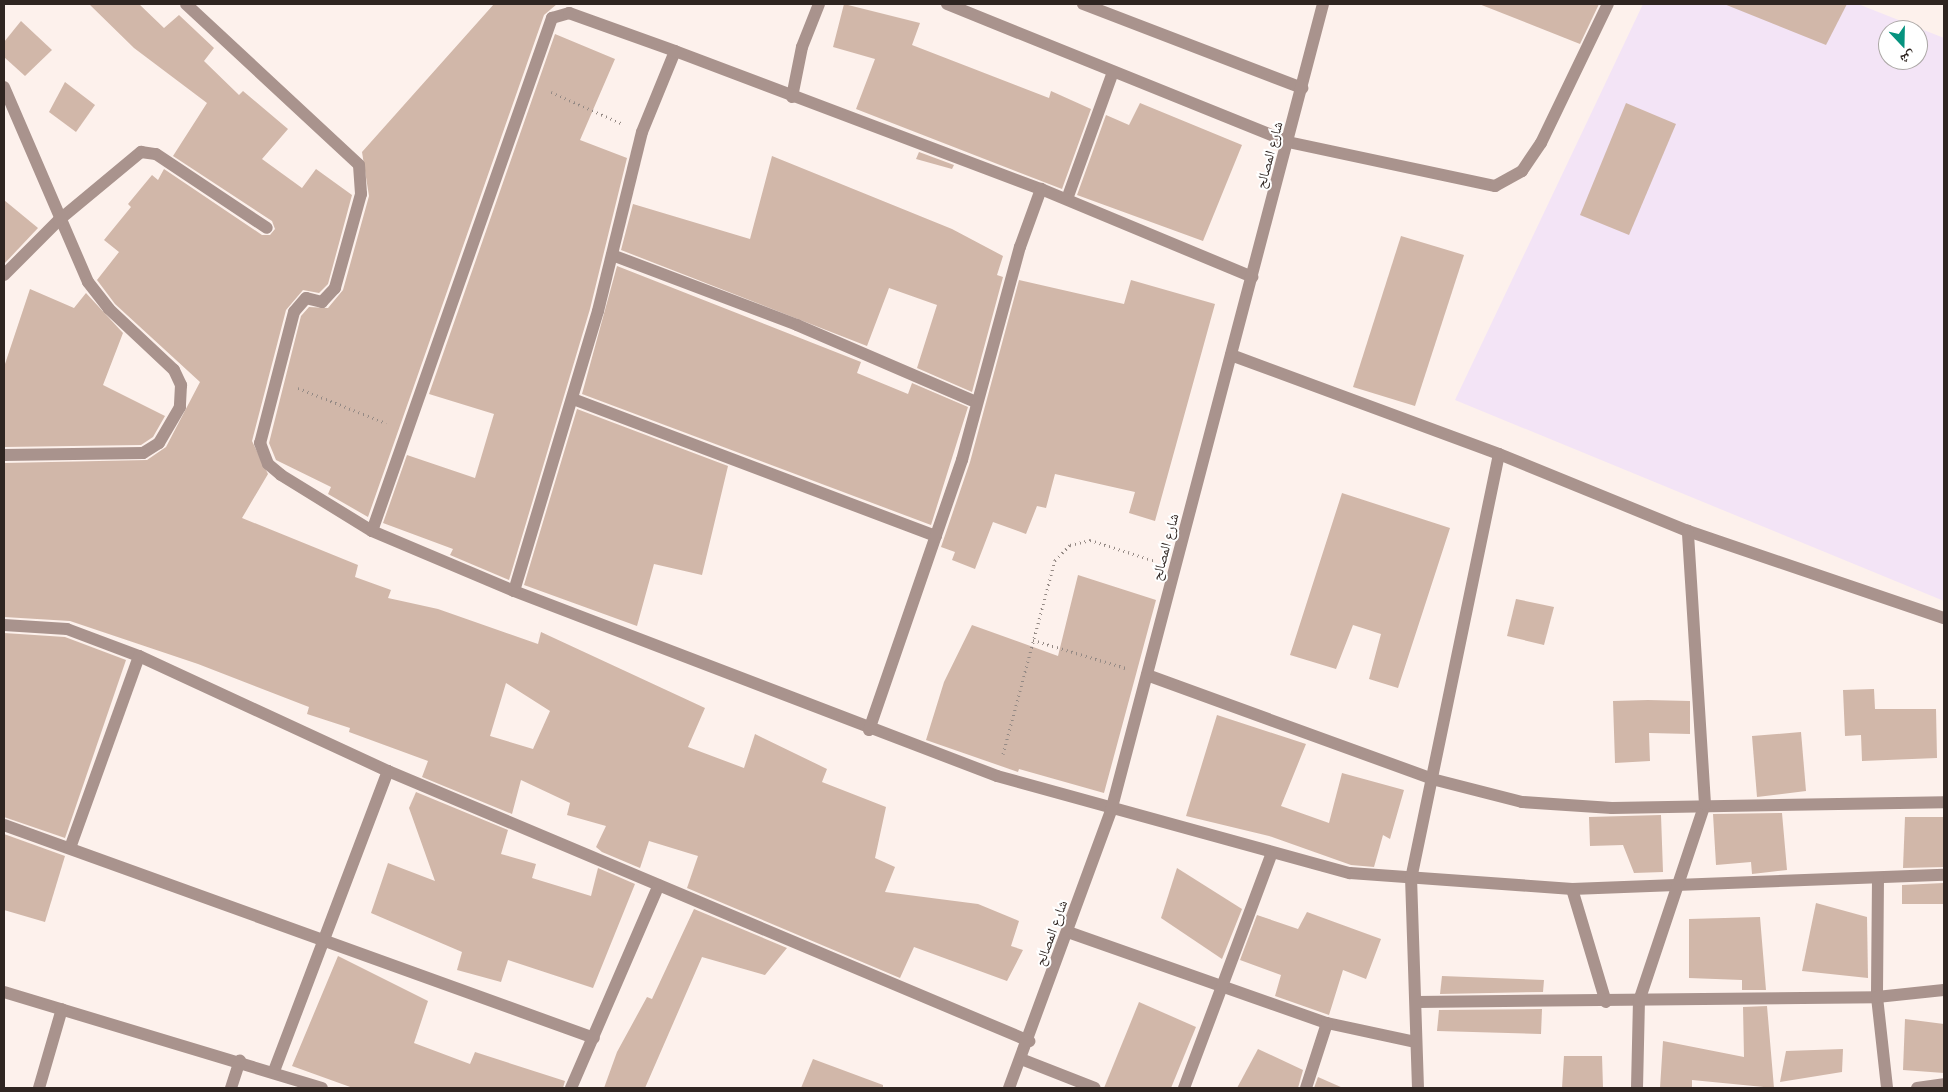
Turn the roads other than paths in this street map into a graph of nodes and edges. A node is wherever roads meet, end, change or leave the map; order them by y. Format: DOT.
graph roads {
  1 [pos="186,4"];
  2 [pos="819,4"];
  3 [pos="946,4"];
  4 [pos="1083,4"];
  5 [pos="1323,4"];
  6 [pos="1608,4"];
  7 [pos="675,51"];
  8 [pos="1113,72"];
  9 [pos="4,87"];
  10 [pos="1302,88"];
  11 [pos="792,97"];
  12 [pos="12,107"];
  13 [pos="4,120"];
  14 [pos="1288,142"];
  15 [pos="1041,188"];
  16 [pos="1067,199"];
  17 [pos="59,220"];
  18 [pos="267,228"];
  19 [pos="612,255"];
  20 [pos="4,275"];
  21 [pos="1252,277"];
  22 [pos="1231,355"];
  23 [pos="573,399"];
  24 [pos="976,402"];
  25 [pos="1499,454"];
  26 [pos="4,455"];
  27 [pos="372,531"];
  28 [pos="1688,531"];
  29 [pos="936,536"];
  30 [pos="514,591"];
  31 [pos="1944,618"];
  32 [pos="4,625"];
  33 [pos="138,656"];
  34 [pos="1147,675"];
  35 [pos="869,730"];
  36 [pos="388,771"];
  37 [pos="1432,779"];
  38 [pos="1944,802"];
  39 [pos="1705,804"];
  40 [pos="1111,811"];
  41 [pos="4,825"];
  42 [pos="70,848"];
  43 [pos="1271,855"];
  44 [pos="1944,874"];
  45 [pos="1878,878"];
  46 [pos="1411,879"];
  47 [pos="1680,883"];
  48 [pos="659,885"];
  49 [pos="1572,890"];
  50 [pos="1068,932"];
  51 [pos="322,938"];
  52 [pos="1223,988"];
  53 [pos="1944,990"];
  54 [pos="4,992"];
  55 [pos="1877,996"];
  56 [pos="1639,1001"];
  57 [pos="1416,1002"];
  58 [pos="1606,1002"];
  59 [pos="62,1009"];
  60 [pos="1326,1023"];
  61 [pos="594,1038"];
  62 [pos="1029,1041"];
  63 [pos="1416,1042"];
  64 [pos="1021,1059"];
  65 [pos="240,1060"];
  66 [pos="274,1071"];
  67 [pos="1944,1084"];
  68 [pos="39,1088"];
  69 [pos="231,1088"];
  70 [pos="322,1088"];
  71 [pos="571,1088"];
  72 [pos="1009,1088"];
  73 [pos="1095,1088"];
  74 [pos="1184,1088"];
  75 [pos="1306,1088"];
  76 [pos="1418,1088"];
  77 [pos="1636,1088"];
  78 [pos="1887,1088"];
  79 [pos="1918,1088"];
  1 -- 27 [label="street"];
  2 -- 11 [label="street"];
  3 -- 8 [label="street"];
  4 -- 10 [label="street"];
  5 -- 10 [label="street, شارع المصالح"];
  6 -- 14 [label="street"];
  7 -- 11 [label="street"];
  7 -- 19 [label="street"];
  7 -- 27 [label="street"];
  8 -- 14 [label="street"];
  8 -- 16 [label="street"];
  9 -- 12 [label="street"];
  10 -- 14 [label="street, شارع المصالح"];
  11 -- 15 [label="street"];
  12 -- 13 [label="street"];
  12 -- 17 [label="street"];
  14 -- 21 [label="street, شارع المصالح"];
  15 -- 16 [label="street"];
  15 -- 24 [label="street"];
  16 -- 21 [label="street"];
  17 -- 18 [label="street"];
  17 -- 20 [label="street"];
  17 -- 26 [label="street"];
  19 -- 23 [label="street"];
  19 -- 24 [label="street"];
  21 -- 22 [label="street, شارع المصالح"];
  22 -- 25 [label="street"];
  22 -- 34 [label="street, شارع المصالح"];
  23 -- 29 [label="street"];
  23 -- 30 [label="street"];
  24 -- 29 [label="street"];
  25 -- 28 [label="street"];
  25 -- 37 [label="street"];
  27 -- 30 [label="street"];
  28 -- 31 [label="street"];
  28 -- 39 [label="street"];
  29 -- 35 [label="street"];
  30 -- 35 [label="street"];
  32 -- 33 [label="street"];
  33 -- 36 [label="street"];
  33 -- 42 [label="street"];
  34 -- 37 [label="street"];
  34 -- 40 [label="street, شارع المصالح"];
  35 -- 40 [label="street"];
  36 -- 48 [label="street"];
  36 -- 51 [label="street"];
  37 -- 39 [label="street"];
  37 -- 46 [label="street"];
  38 -- 39 [label="street"];
  39 -- 47 [label="street"];
  40 -- 43 [label="street"];
  40 -- 50 [label="street, شارع المصالح"];
  41 -- 42 [label="street"];
  42 -- 51 [label="street"];
  43 -- 46 [label="street"];
  43 -- 52 [label="street"];
  44 -- 45 [label="street"];
  45 -- 47 [label="street"];
  45 -- 55 [label="street"];
  46 -- 49 [label="street"];
  46 -- 57 [label="street"];
  47 -- 49 [label="street"];
  47 -- 56 [label="street"];
  48 -- 61 [label="street"];
  48 -- 62 [label="street"];
  49 -- 58 [label="street"];
  50 -- 52 [label="street"];
  50 -- 62 [label="street, شارع المصالح"];
  51 -- 61 [label="street"];
  51 -- 66 [label="street"];
  52 -- 60 [label="street"];
  52 -- 74 [label="street"];
  53 -- 55 [label="street"];
  54 -- 59 [label="street"];
  55 -- 56 [label="street"];
  55 -- 78 [label="street"];
  56 -- 58 [label="street"];
  56 -- 77 [label="street"];
  57 -- 58 [label="street"];
  57 -- 63 [label="street"];
  59 -- 65 [label="street"];
  59 -- 68 [label="street"];
  60 -- 63 [label="street"];
  60 -- 75 [label="street"];
  61 -- 71 [label="street"];
  62 -- 64 [label="street, شارع المصالح"];
  63 -- 76 [label="street"];
  64 -- 72 [label="street, شارع المصالح"];
  64 -- 73 [label="street"];
  65 -- 66 [label="street"];
  65 -- 69 [label="street"];
  66 -- 70 [label="street"];
  67 -- 79 [label="street"];
}
